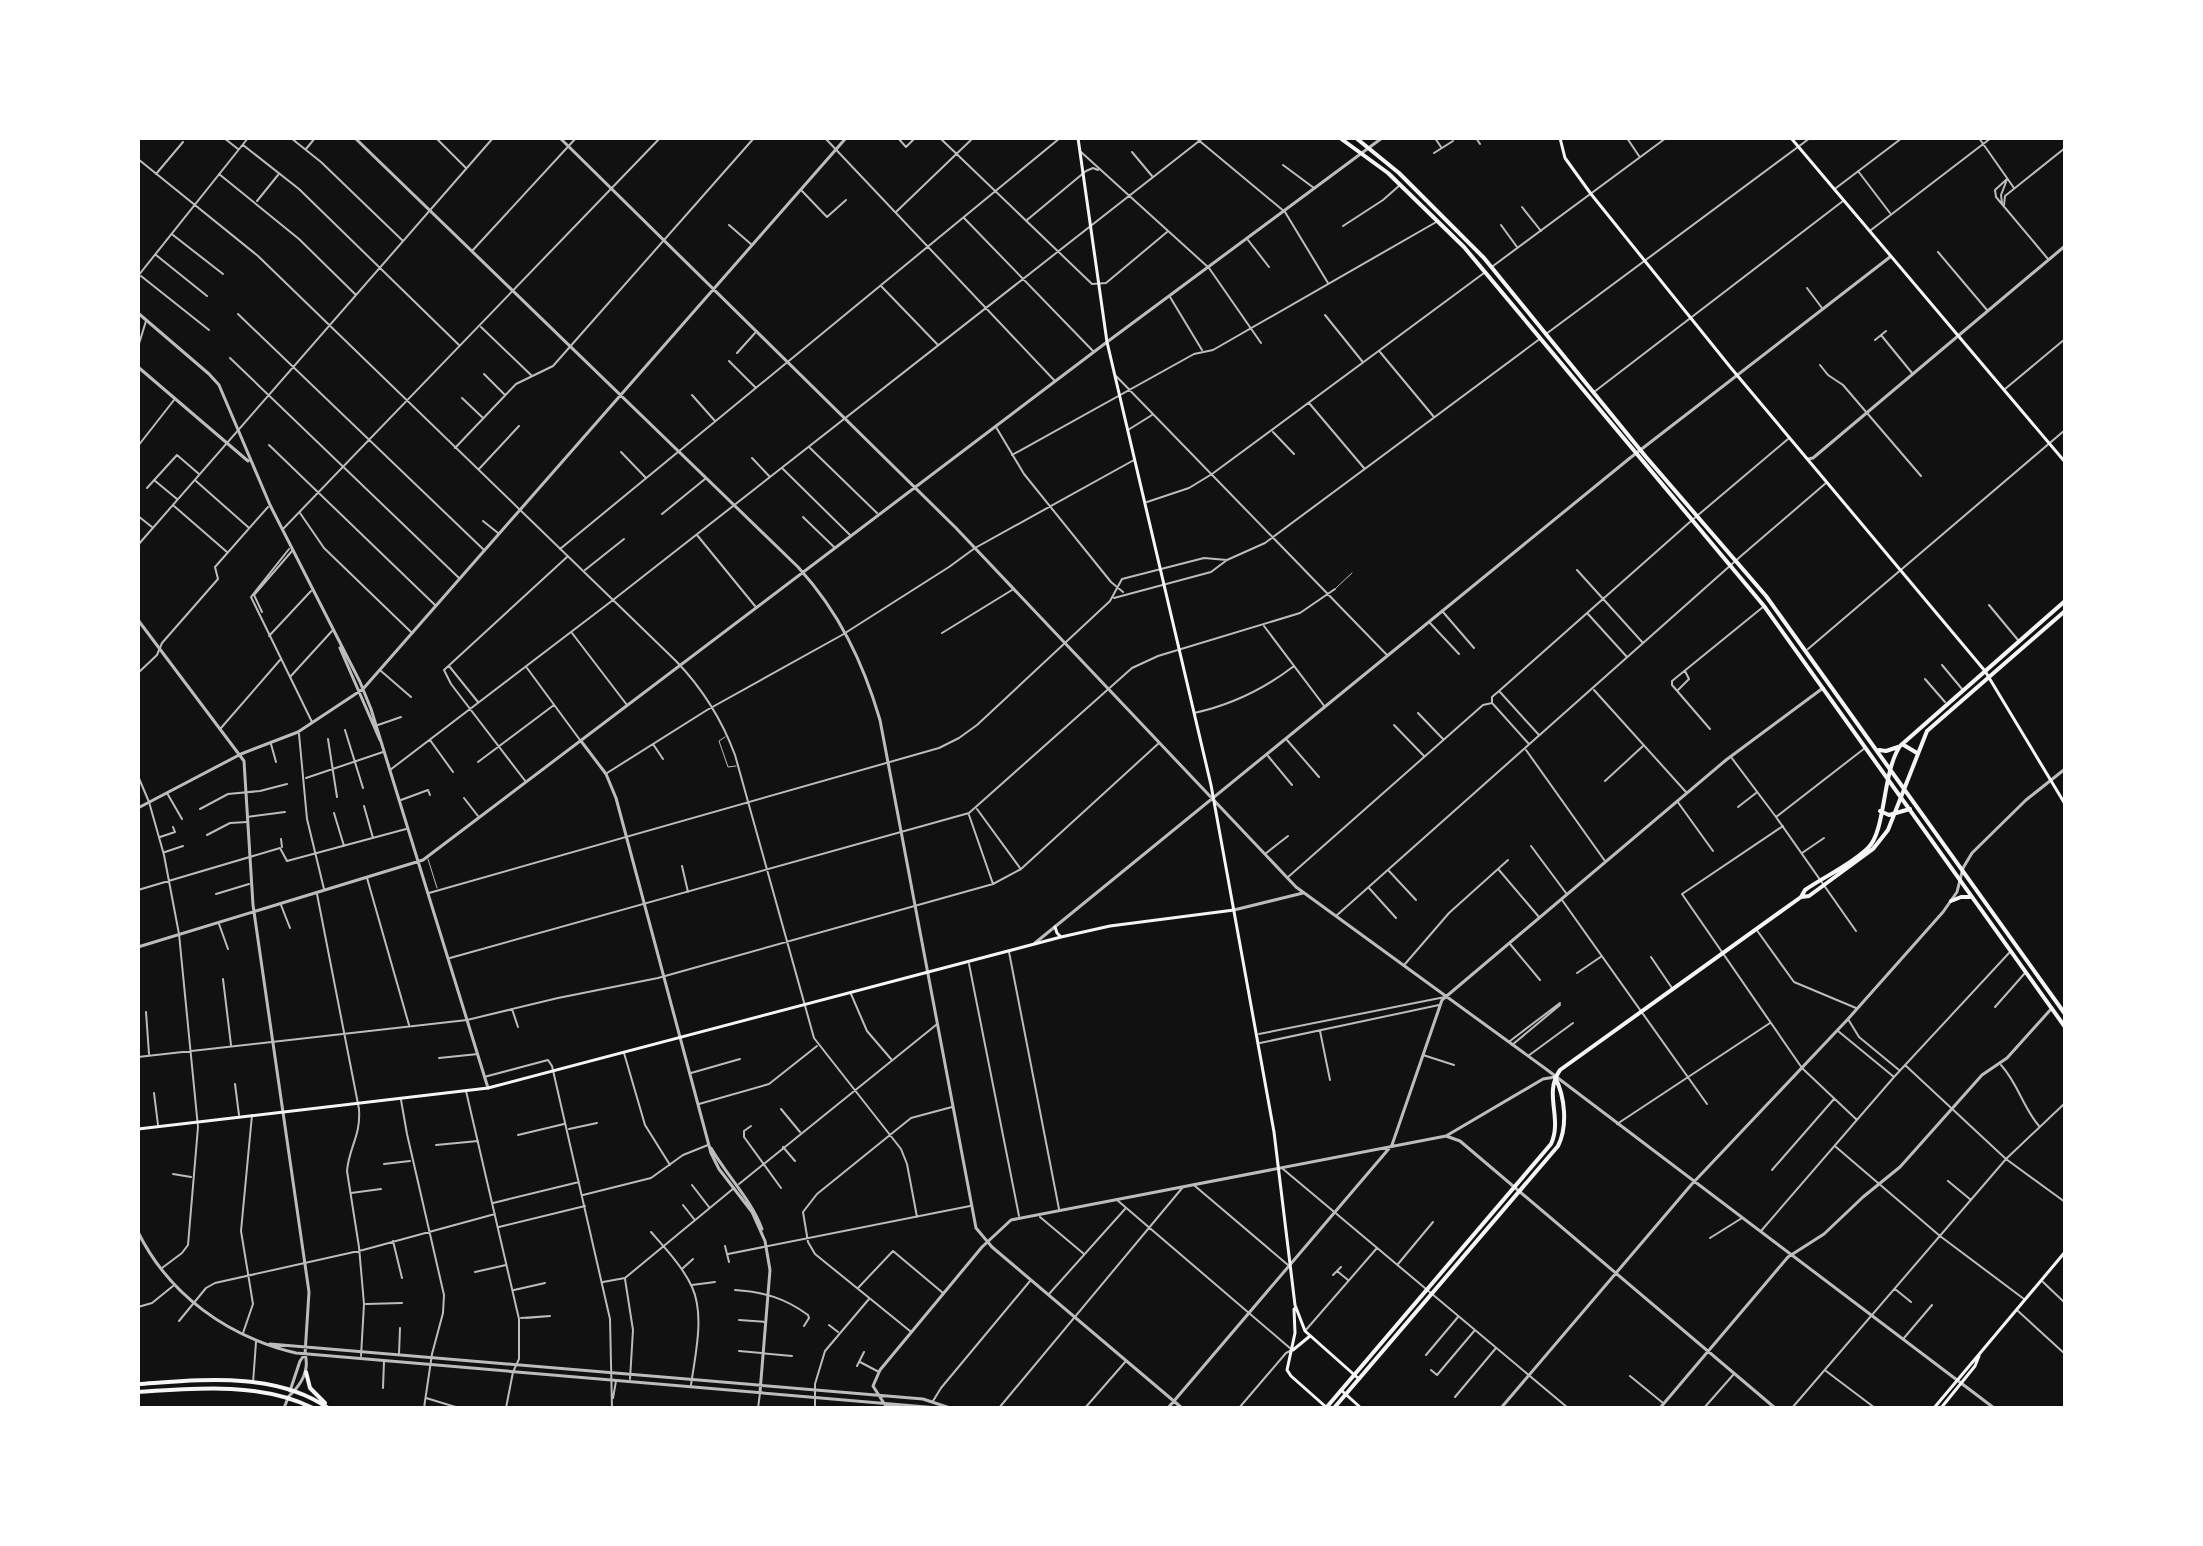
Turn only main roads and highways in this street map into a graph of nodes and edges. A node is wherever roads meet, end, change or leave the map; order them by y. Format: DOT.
graph roads {
  1 [pos="1078,138"];
  2 [pos="1340,138"];
  3 [pos="1356,138"];
  4 [pos="1560,138"];
  5 [pos="1791,138"];
  6 [pos="1439,221"];
  7 [pos="1451,223"];
  8 [pos="1637,452"];
  9 [pos="2065,462"];
  10 [pos="2065,604"];
  11 [pos="1987,674"];
  12 [pos="1901,745"];
  13 [pos="1878,749"];
  14 [pos="1917,753"];
  15 [pos="1889,765"];
  16 [pos="1887,776"];
  17 [pos="1904,786"];
  18 [pos="1901,795"];
  19 [pos="2065,804"];
  20 [pos="1910,809"];
  21 [pos="1880,811"];
  22 [pos="1894,814"];
  23 [pos="1801,897"];
  24 [pos="1970,897"];
  25 [pos="1951,901"];
  26 [pos="1234,910"];
  27 [pos="1055,927"];
  28 [pos="1061,937"];
  29 [pos="2052,1008"];
  30 [pos="2064,1012"];
  31 [pos="2065,1027"];
  32 [pos="138,1129"];
  33 [pos="1517,1190"];
  34 [pos="2065,1252"];
  35 [pos="1295,1305"];
  36 [pos="1310,1336"];
  37 [pos="1292,1350"];
  38 [pos="1979,1356"];
  39 [pos="306,1372"];
  40 [pos="1354,1374"];
  41 [pos="1359,1379"];
  42 [pos="138,1384"];
  43 [pos="1341,1390"];
  44 [pos="138,1392"];
  45 [pos="1346,1395"];
  46 [pos="313,1408"];
  47 [pos="328,1408"];
  48 [pos="1326,1408"];
  49 [pos="1334,1408"];
  50 [pos="1361,1408"];
  51 [pos="1934,1408"];
  52 [pos="1941,1408"];
  1 -- 26 [label="main road"];
  2 -- 6 [label="main road"];
  3 -- 7 [label="main road"];
  4 -- 11 [label="main road"];
  5 -- 9 [label="main road"];
  6 -- 7 [label="main road"];
  6 -- 8 [label="main road"];
  7 -- 8 [label="main road"];
  8 -- 13 [label="main road"];
  8 -- 16 [label="main road"];
  10 -- 11 [label="main road"];
  10 -- 11 [label="main road"];
  11 -- 12 [label="main road"];
  11 -- 14 [label="main road"];
  11 -- 19 [label="main road"];
  12 -- 13 [label="main road"];
  12 -- 14 [label="main road"];
  12 -- 15 [label="main road"];
  13 -- 15 [label="main road"];
  14 -- 17 [label="main road"];
  15 -- 16 [label="main road"];
  15 -- 17 [label="main road"];
  16 -- 18 [label="main road"];
  16 -- 21 [label="main road"];
  17 -- 18 [label="main road"];
  17 -- 30 [label="main road"];
  18 -- 20 [label="main road"];
  18 -- 22 [label="main road"];
  20 -- 22 [label="main road"];
  20 -- 24 [label="main road"];
  21 -- 22 [label="main road"];
  21 -- 23 [label="main road"];
  22 -- 23 [label="main road"];
  23 -- 33 [label="main road"];
  24 -- 25 [label="main road"];
  24 -- 29 [label="main road"];
  26 -- 28 [label="main road"];
  26 -- 35 [label="main road"];
  27 -- 28 [label="main road"];
  28 -- 32 [label="main road"];
  29 -- 30 [label="main road"];
  29 -- 31 [label="main road"];
  33 -- 40 [label="main road"];
  33 -- 41 [label="main road"];
  34 -- 38 [label="main road"];
  35 -- 36 [label="main road"];
  35 -- 37 [label="main road"];
  36 -- 37 [label="main road"];
  36 -- 40 [label="main road"];
  37 -- 48 [label="main road"];
  38 -- 51 [label="main road"];
  38 -- 52 [label="main road"];
  39 -- 47 [label="main road"];
  40 -- 41 [label="main road"];
  40 -- 43 [label="main road"];
  41 -- 45 [label="main road"];
  42 -- 47 [label="main road"];
  43 -- 45 [label="main road"];
  43 -- 48 [label="main road"];
  44 -- 46 [label="main road"];
  45 -- 49 [label="main road"];
  45 -- 50 [label="main road"];
}
